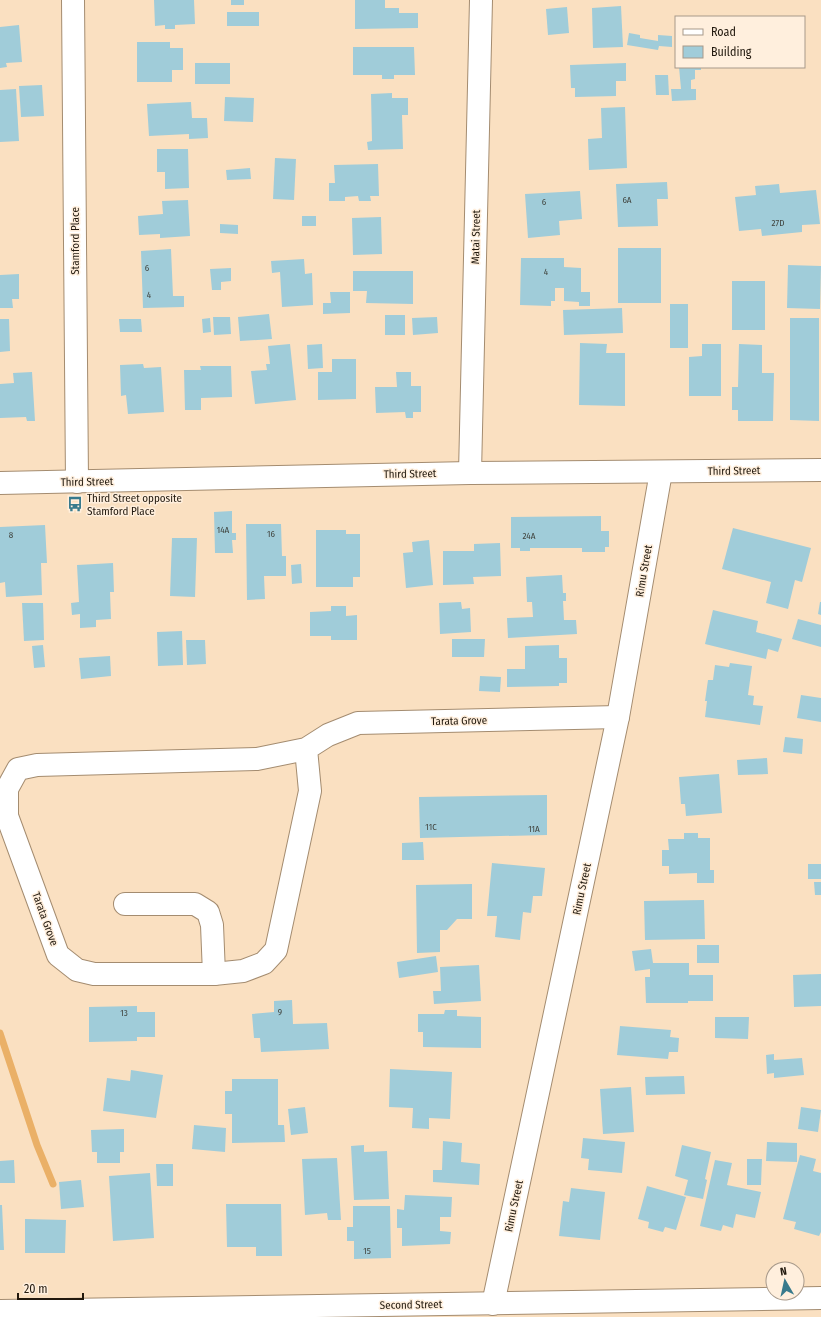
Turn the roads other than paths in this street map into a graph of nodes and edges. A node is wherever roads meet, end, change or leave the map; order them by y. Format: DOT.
graph roads {
  1 [pos="72,0"];
  2 [pos="482,0"];
  3 [pos="821,470"];
  4 [pos="661,472"];
  5 [pos="470,473"];
  6 [pos="76,482"];
  7 [pos="0,483"];
  8 [pos="618,718"];
  9 [pos="306,749"];
  10 [pos="125,904"];
  11 [pos="214,974"];
  12 [pos="821,1298"];
  13 [pos="493,1304"];
  14 [pos="0,1311"];
  1 -- 6 [label="street, Stamford Place"];
  2 -- 5 [label="street, Matai Street"];
  3 -- 4 [label="street, Third Street"];
  4 -- 5 [label="street, Third Street"];
  4 -- 8 [label="street, Rimu Street"];
  5 -- 6 [label="street, Third Street"];
  6 -- 7 [label="street, Third Street"];
  8 -- 9 [label="street, Tarata Grove"];
  8 -- 13 [label="street, Rimu Street"];
  9 -- 11 [label="street, Tarata Grove"];
  9 -- 11 [label="street, Tarata Grove"];
  10 -- 11 [label="street"];
  12 -- 13 [label="street, Second Street"];
  13 -- 14 [label="street, Second Street"];
}
